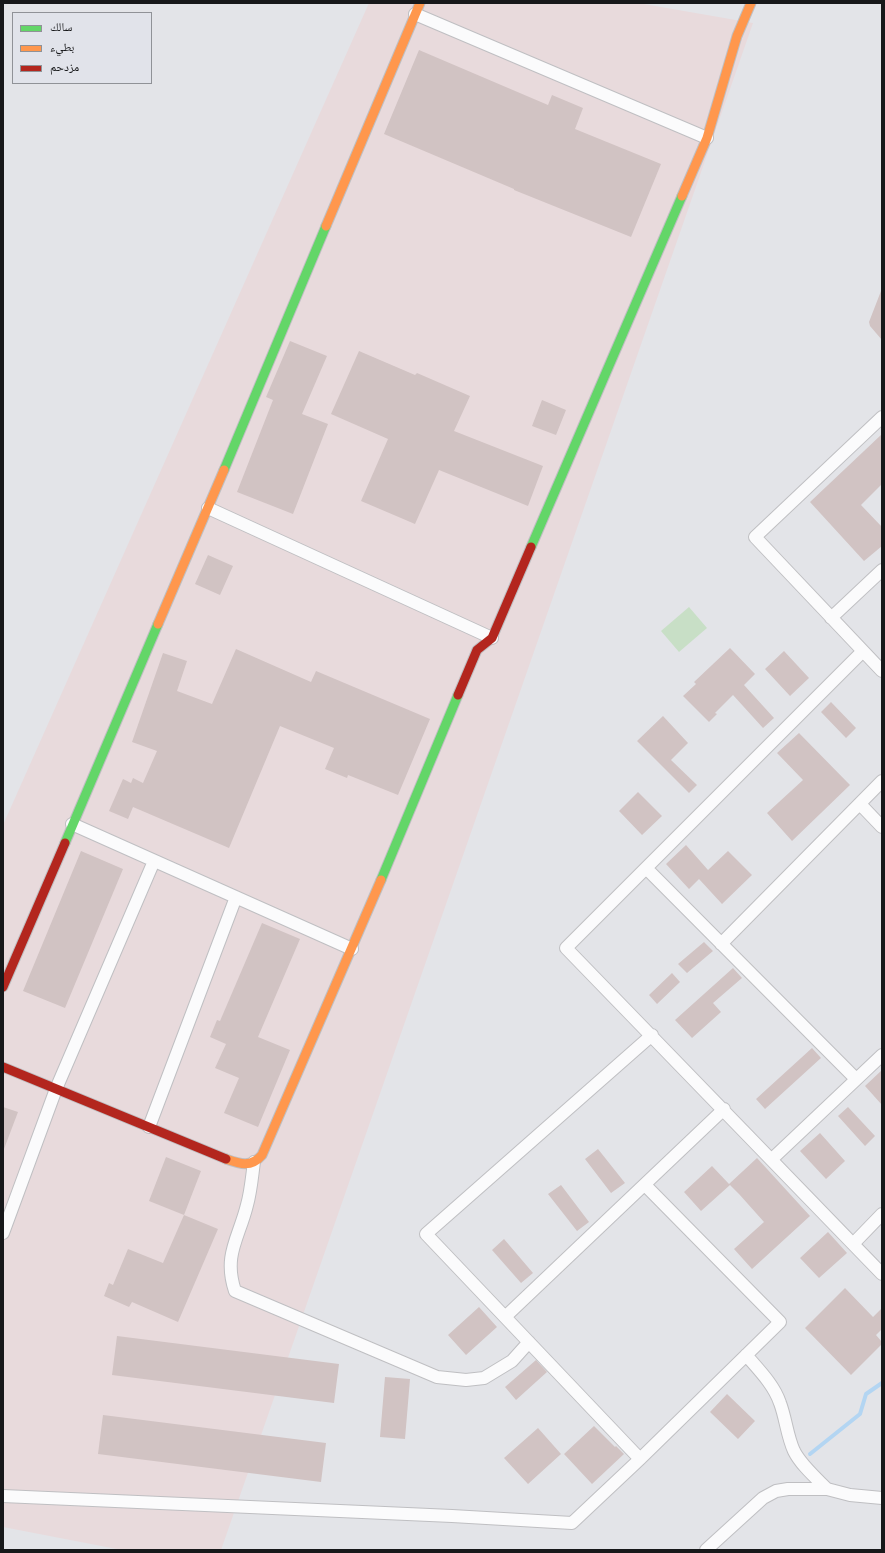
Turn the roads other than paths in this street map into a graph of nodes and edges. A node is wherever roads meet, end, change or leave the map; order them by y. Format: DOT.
graph roads {
  1 [pos="751,3"];
  2 [pos="418,9"];
  3 [pos="707,138"];
  4 [pos="882,417"];
  5 [pos="208,508"];
  6 [pos="882,570"];
  7 [pos="831,618"];
  8 [pos="492,638"];
  9 [pos="863,651"];
  10 [pos="882,671"];
  11 [pos="882,781"];
  12 [pos="860,804"];
  13 [pos="72,824"];
  14 [pos="882,827"];
  15 [pos="154,861"];
  16 [pos="646,868"];
  17 [pos="236,897"];
  18 [pos="721,944"];
  19 [pos="352,949"];
  20 [pos="3,987"];
  21 [pos="652,1035"];
  22 [pos="882,1055"];
  23 [pos="3,1067"];
  24 [pos="856,1079"];
  25 [pos="56,1088"];
  26 [pos="724,1110"];
  27 [pos="149,1127"];
  28 [pos="772,1159"];
  29 [pos="254,1162"];
  30 [pos="645,1185"];
  31 [pos="882,1214"];
  32 [pos="3,1233"];
  33 [pos="853,1244"];
  34 [pos="882,1274"];
  35 [pos="505,1317"];
  36 [pos="529,1342"];
  37 [pos="746,1355"];
  38 [pos="640,1460"];
  39 [pos="827,1489"];
  40 [pos="3,1496"];
  41 [pos="882,1498"];
  42 [pos="706,1550"];
  1 -- 3 [label="street"];
  2 -- 3 [label="street"];
  2 -- 5 [label="street"];
  3 -- 8 [label="street"];
  4 -- 7 [label="street"];
  5 -- 8 [label="street"];
  5 -- 13 [label="street"];
  6 -- 7 [label="street"];
  7 -- 9 [label="street"];
  8 -- 19 [label="street"];
  9 -- 10 [label="street"];
  9 -- 16 [label="street"];
  11 -- 12 [label="street"];
  12 -- 14 [label="street"];
  12 -- 18 [label="street"];
  13 -- 15 [label="street"];
  13 -- 20 [label="street"];
  15 -- 17 [label="street"];
  15 -- 25 [label="street"];
  16 -- 18 [label="street"];
  16 -- 21 [label="street"];
  17 -- 19 [label="street"];
  17 -- 27 [label="street"];
  18 -- 24 [label="street"];
  19 -- 29 [label="street"];
  21 -- 26 [label="street"];
  21 -- 35 [label="street"];
  22 -- 24 [label="street"];
  23 -- 25 [label="street"];
  24 -- 28 [label="street"];
  25 -- 27 [label="street"];
  25 -- 32 [label="street"];
  26 -- 28 [label="street"];
  26 -- 30 [label="street"];
  27 -- 29 [label="street"];
  28 -- 33 [label="street"];
  29 -- 36 [label="street"];
  30 -- 35 [label="street"];
  30 -- 37 [label="street"];
  31 -- 33 [label="street"];
  33 -- 34 [label="street"];
  35 -- 36 [label="street"];
  36 -- 38 [label="street"];
  37 -- 38 [label="street"];
  37 -- 39 [label="street"];
  38 -- 40 [label="street"];
  39 -- 41 [label="street"];
  39 -- 42 [label="street"];
}
